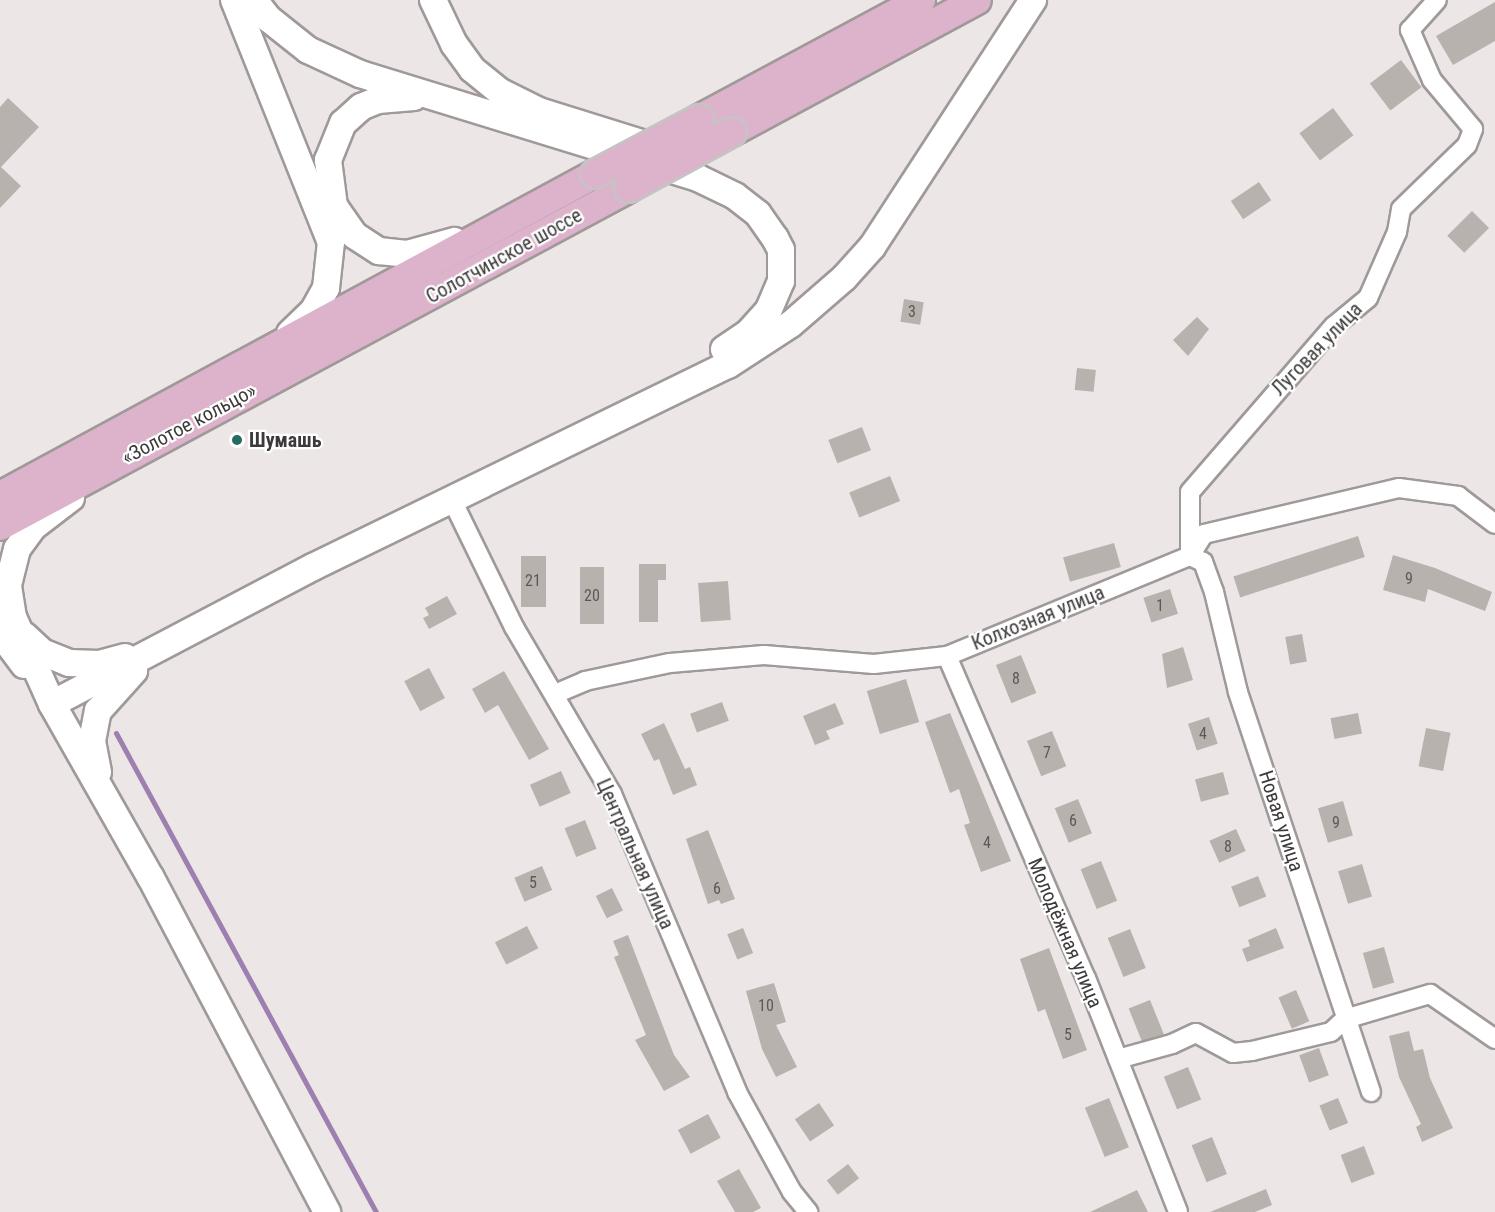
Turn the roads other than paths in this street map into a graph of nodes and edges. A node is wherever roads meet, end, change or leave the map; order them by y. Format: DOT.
graph roads {
  1 [pos="234,0"];
  2 [pos="254,0"];
  3 [pos="433,0"];
  4 [pos="921,0"];
  5 [pos="977,0"];
  6 [pos="1033,0"];
  7 [pos="1437,0"];
  8 [pos="440,101"];
  9 [pos="500,226"];
  10 [pos="367,297"];
  11 [pos="380,324"];
  12 [pos="274,349"];
  13 [pos="728,365"];
  14 [pos="124,459"];
  15 [pos="0,496"];
  16 [pos="460,496"];
  17 [pos="1495,524"];
  18 [pos="0,526"];
  19 [pos="1190,556"];
  20 [pos="9,631"];
  21 [pos="183,636"];
  22 [pos="947,656"];
  23 [pos="555,694"];
  24 [pos="52,704"];
  25 [pos="151,878"];
  26 [pos="1345,1019"];
  27 [pos="1495,1039"];
  28 [pos="1118,1059"];
  29 [pos="1371,1092"];
  30 [pos="327,1212"];
  31 [pos="808,1212"];
  32 [pos="1178,1212"];
  1 -- 12 [label="main road"];
  2 -- 8 [label="main road"];
  3 -- 13 [label="main road"];
  4 -- 9 [label="main road, Солотчинское шоссе, bridge"];
  5 -- 11 [label="main road, Солотчинское шоссе, bridge"];
  6 -- 13 [label="main road"];
  7 -- 19 [label="street, Луговая улица"];
  8 -- 9 [label="main road"];
  8 -- 16 [label="main road"];
  9 -- 10 [label="main road, Солотчинское шоссе"];
  10 -- 12 [label="main road, «Золотое кольцо»"];
  11 -- 14 [label="main road, «Золотое кольцо»"];
  12 -- 15 [label="main road, «Золотое кольцо»"];
  13 -- 16 [label="main road"];
  14 -- 18 [label="main road, «Золотое кольцо»"];
  14 -- 20 [label="main road"];
  16 -- 21 [label="main road"];
  16 -- 23 [label="street, Центральная улица"];
  17 -- 19 [label="street, Колхозная улица"];
  19 -- 22 [label="street, Колхозная улица"];
  19 -- 26 [label="street, Новая улица"];
  20 -- 21 [label="main road"];
  20 -- 24 [label="main road"];
  21 -- 24 [label="main road"];
  21 -- 25 [label="main road"];
  22 -- 23 [label="street, Колхозная улица"];
  22 -- 28 [label="street, Молодёжная улица"];
  23 -- 31 [label="street, Центральная улица"];
  24 -- 25 [label="main road"];
  25 -- 30 [label="main road"];
  26 -- 27 [label="street"];
  26 -- 28 [label="street"];
  26 -- 29 [label="street, Новая улица"];
  28 -- 32 [label="street, Молодёжная улица"];
}
